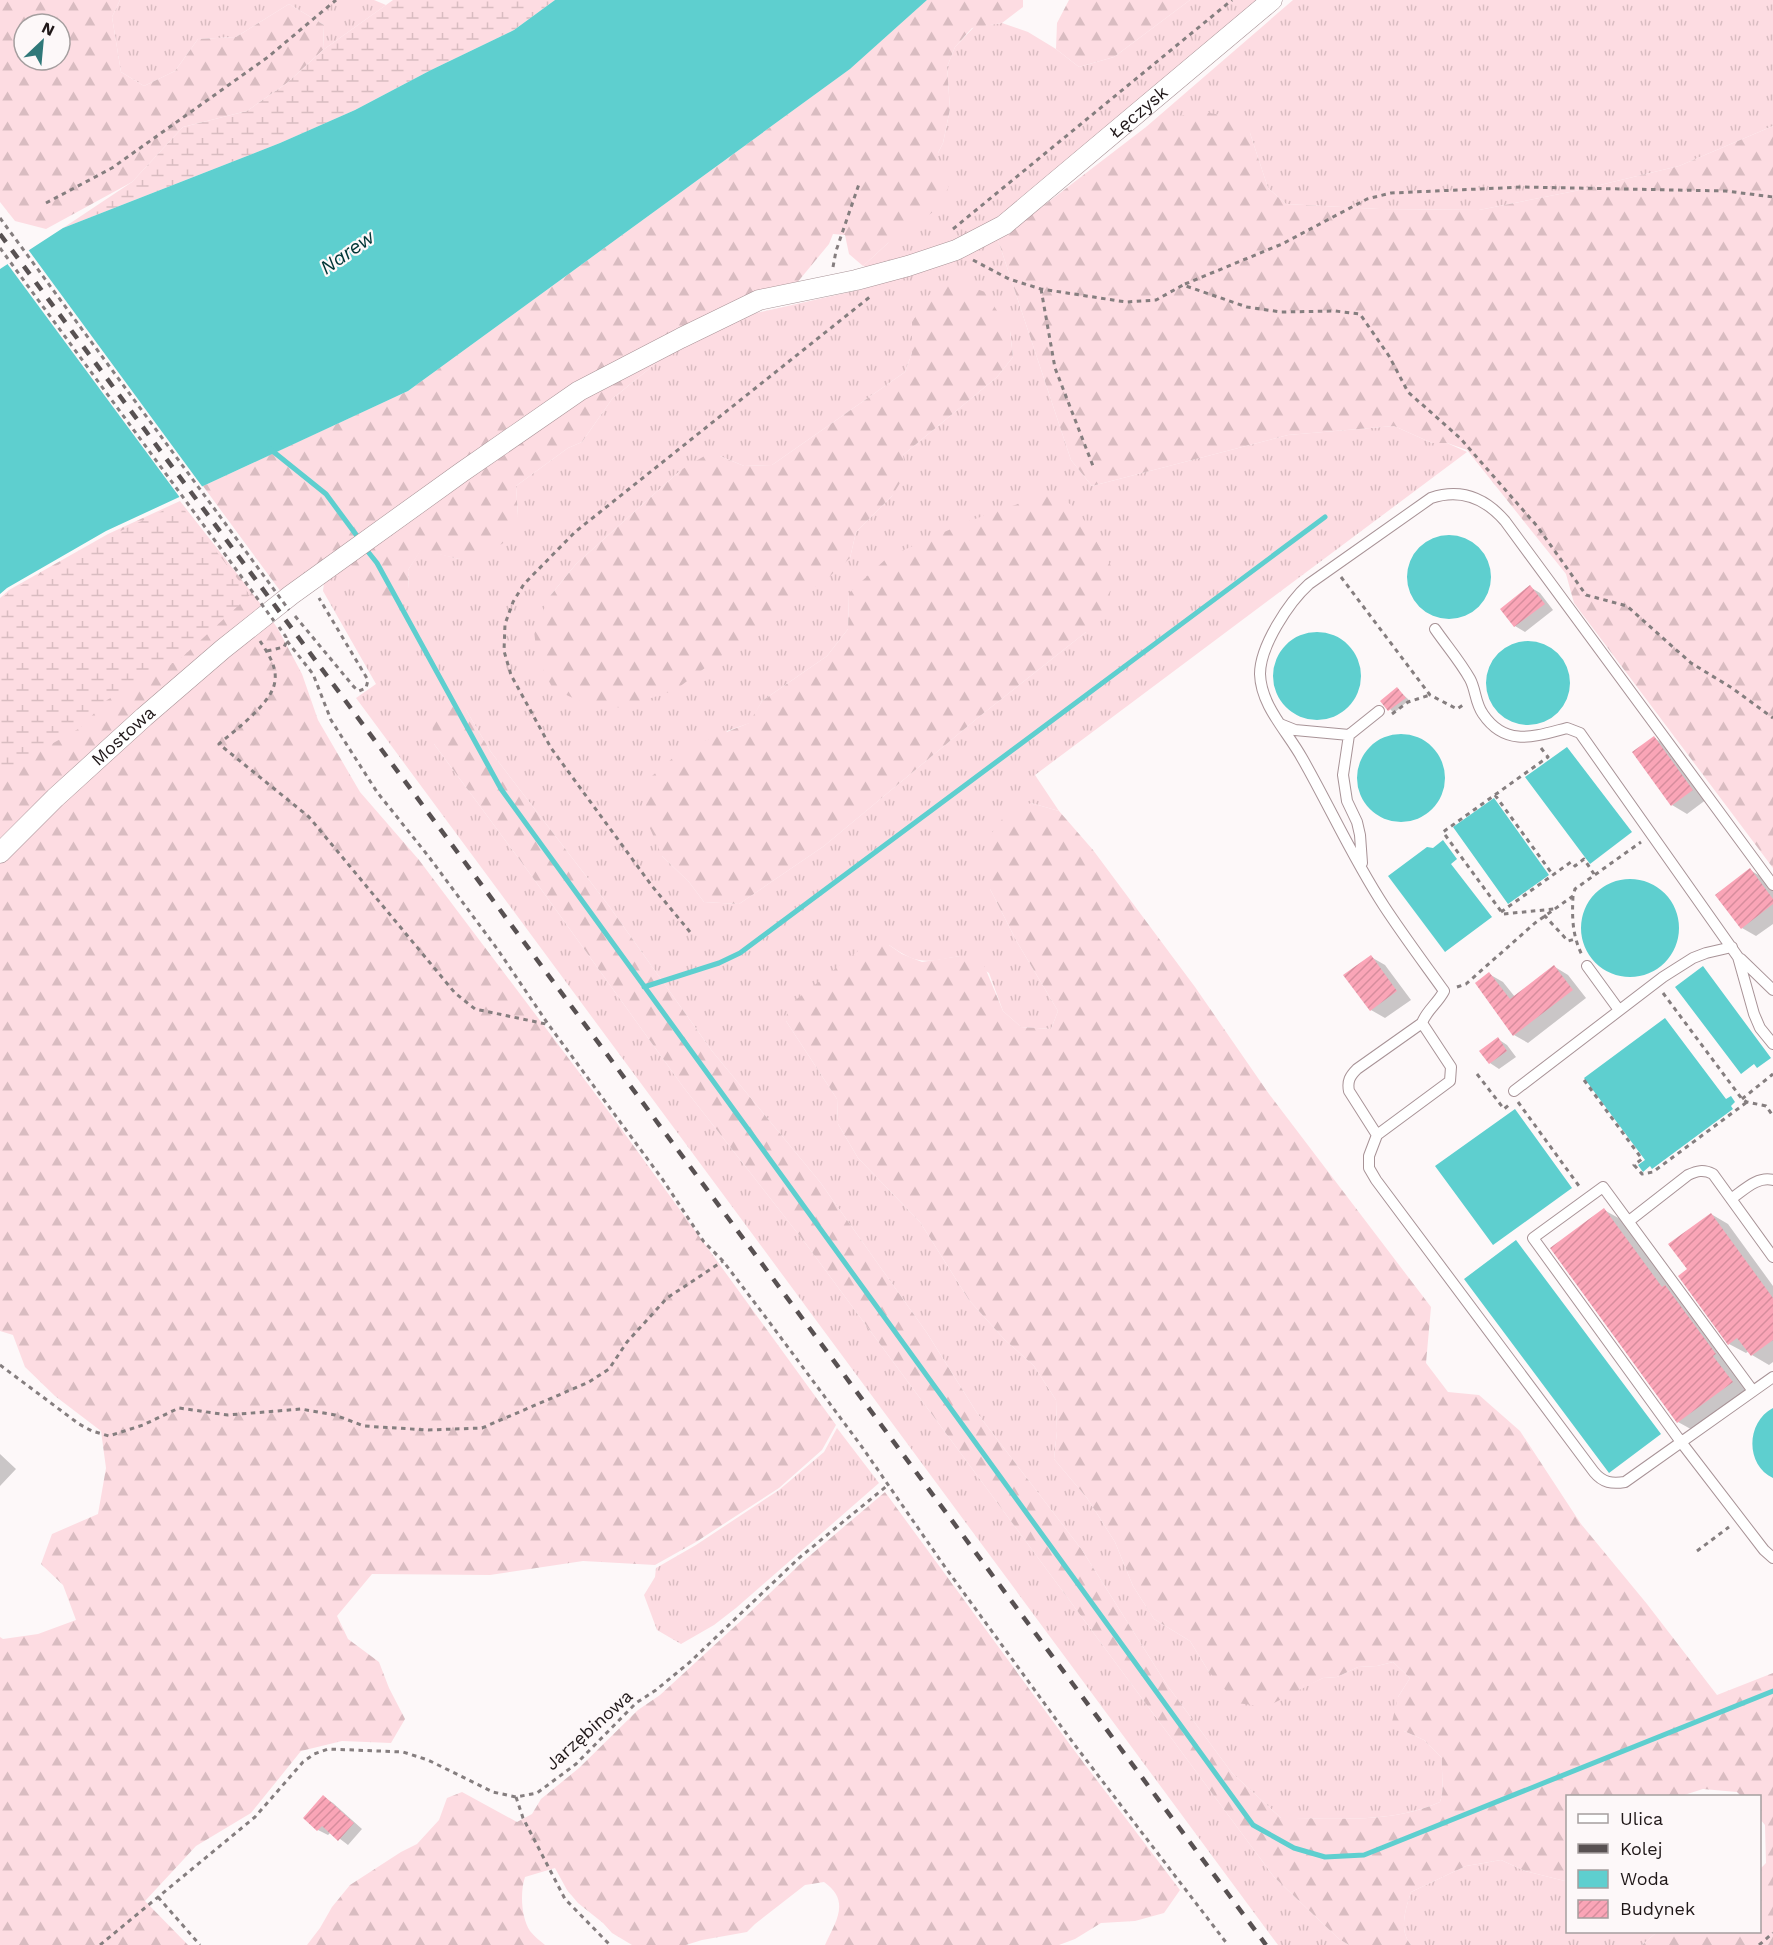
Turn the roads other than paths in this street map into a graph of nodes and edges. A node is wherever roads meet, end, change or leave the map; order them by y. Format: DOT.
graph roads {
  1 [pos="1272,0"];
  2 [pos="829,286"];
  3 [pos="1435,629"];
  4 [pos="1379,711"];
  5 [pos="1280,723"];
  6 [pos="1349,735"];
  7 [pos="0,853"];
  8 [pos="1362,868"];
  9 [pos="1773,885"];
  10 [pos="1735,952"];
  11 [pos="1587,966"];
  12 [pos="1773,990"];
  13 [pos="1619,1010"];
  14 [pos="1422,1023"];
  15 [pos="1773,1044"];
  16 [pos="1514,1091"];
  17 [pos="1377,1135"];
  18 [pos="1773,1179"];
  19 [pos="1731,1199"];
  20 [pos="1629,1221"];
  21 [pos="1773,1256"];
  22 [pos="1773,1377"];
  23 [pos="1753,1391"];
  24 [pos="1681,1442"];
  25 [pos="1773,1558"];
  1 -- 2 [label="street, Łęczysk"];
  2 -- 7 [label="street, Mostowa"];
  3 -- 10 [label="lane"];
  4 -- 6 [label="lane"];
  5 -- 6 [label="lane"];
  5 -- 8 [label="lane"];
  5 -- 9 [label="lane"];
  6 -- 8 [label="lane"];
  8 -- 14 [label="lane"];
  10 -- 12 [label="lane"];
  10 -- 13 [label="lane"];
  10 -- 15 [label="lane"];
  11 -- 13 [label="lane"];
  13 -- 16 [label="lane"];
  14 -- 17 [label="lane"];
  14 -- 17 [label="lane"];
  17 -- 24 [label="lane"];
  18 -- 19 [label="lane"];
  19 -- 20 [label="lane"];
  19 -- 21 [label="lane"];
  20 -- 23 [label="lane"];
  20 -- 24 [label="lane"];
  22 -- 23 [label="lane"];
  23 -- 24 [label="lane"];
  24 -- 25 [label="lane"];
}
